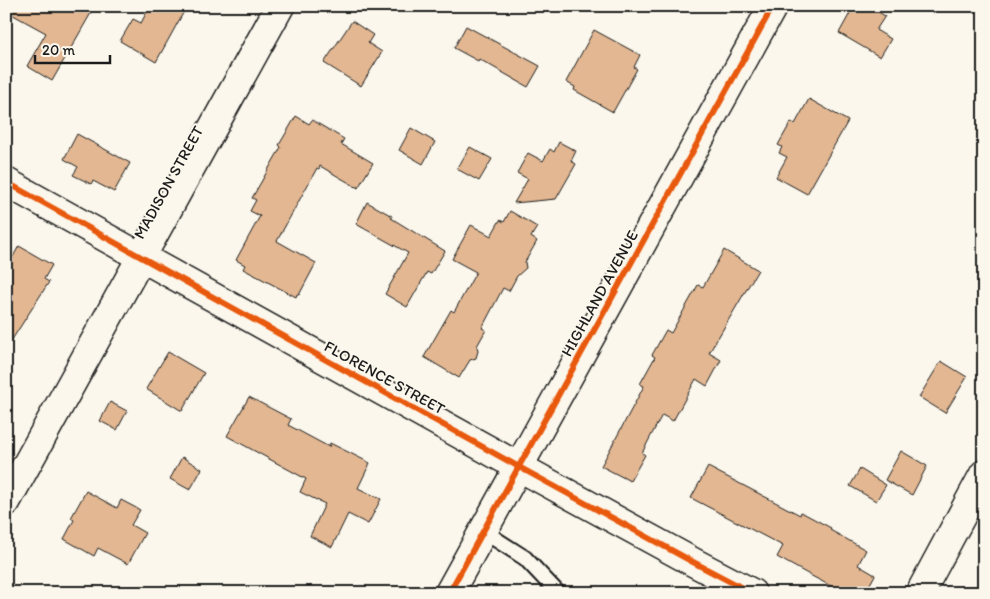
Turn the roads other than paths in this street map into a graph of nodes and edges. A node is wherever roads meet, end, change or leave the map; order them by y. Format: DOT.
graph roads {
  1 [pos="280,6"];
  2 [pos="773,6"];
  3 [pos="6,182"];
  4 [pos="142,257"];
  5 [pos="519,467"];
  6 [pos="984,474"];
  7 [pos="6,502"];
  8 [pos="484,531"];
  9 [pos="741,590"];
  10 [pos="449,593"];
  11 [pos="558,593"];
  12 [pos="920,593"];
  1 -- 4 [label="street, MADISON STREET"];
  2 -- 5 [label="street, HIGHLAND AVENUE"];
  3 -- 4 [label="street, FLORENCE STREET"];
  4 -- 5 [label="street, FLORENCE STREET"];
  4 -- 7 [label="street, MADISON STREET"];
  5 -- 8 [label="street, HIGHLAND AVENUE"];
  5 -- 9 [label="street, FLORENCE STREET"];
  6 -- 12 [label="street"];
  8 -- 10 [label="street, HIGHLAND AVENUE"];
  8 -- 11 [label="lane"];
}
